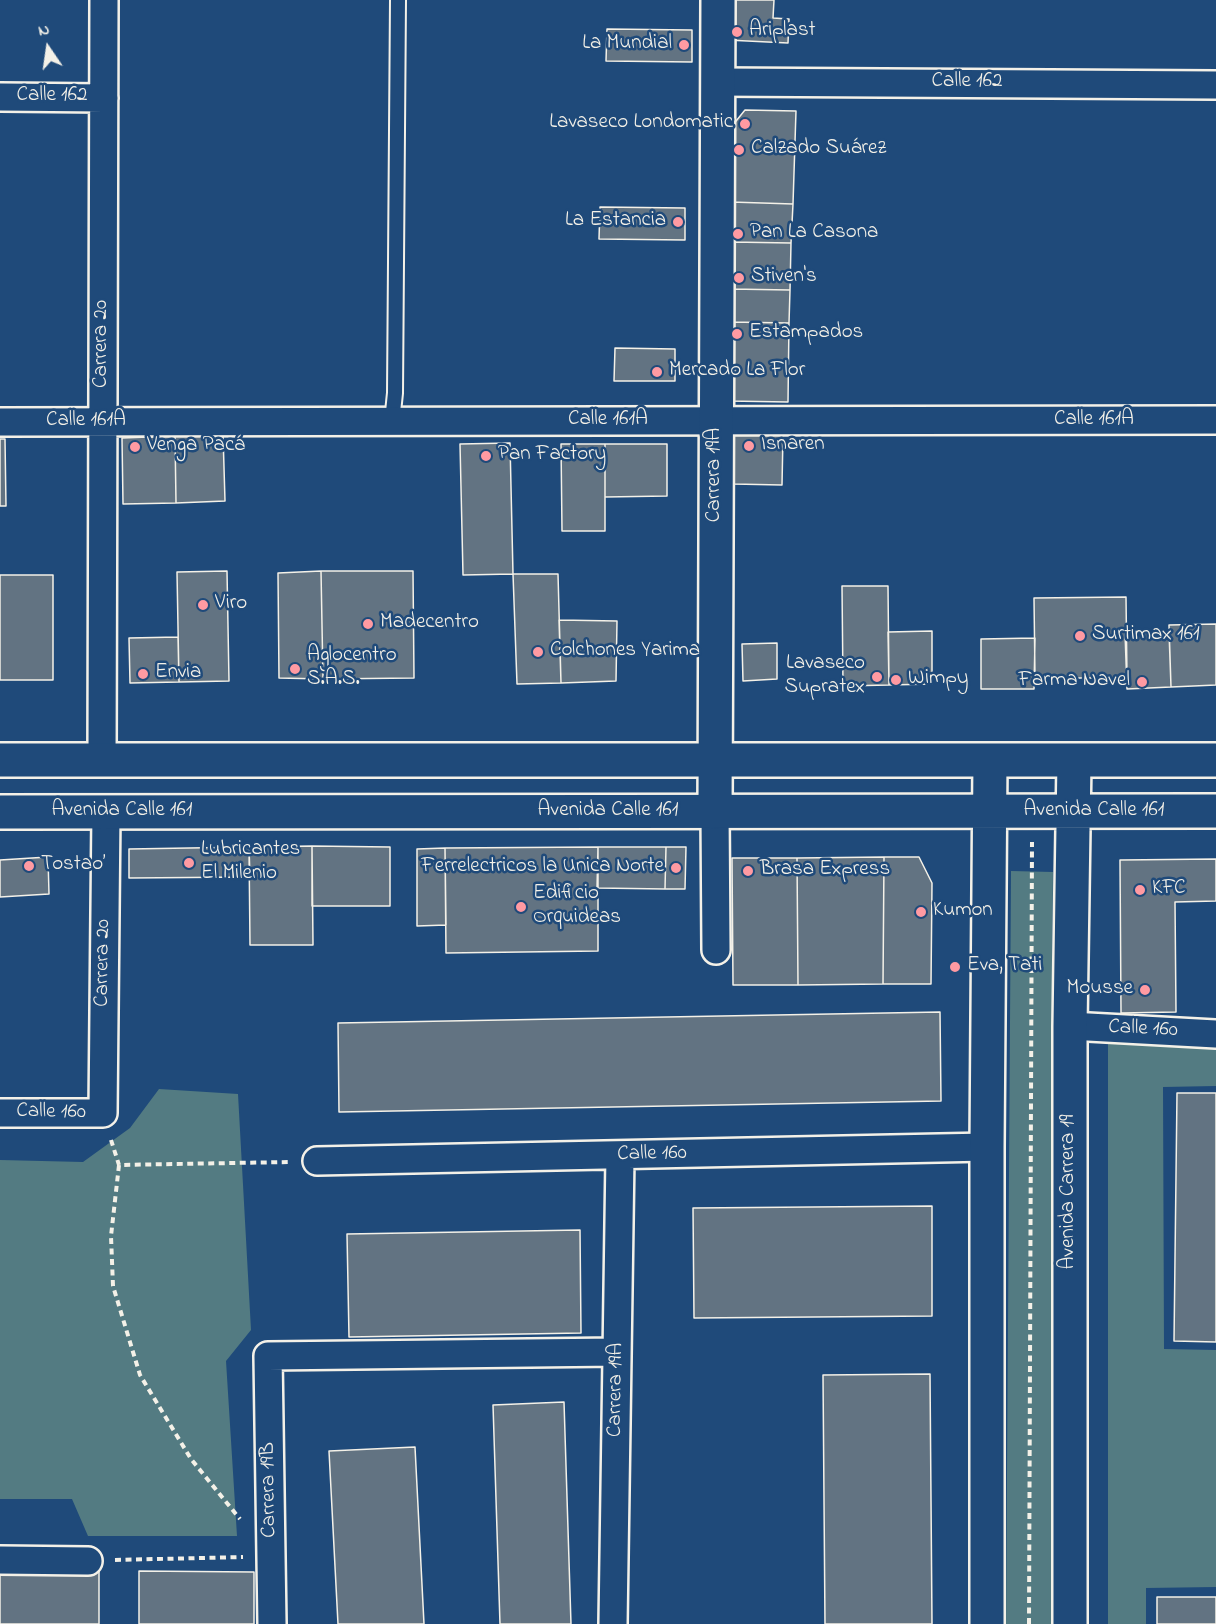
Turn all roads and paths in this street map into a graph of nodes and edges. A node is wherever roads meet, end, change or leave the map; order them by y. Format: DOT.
graph roads {
  1 [pos="104,0"];
  2 [pos="398,0"];
  3 [pos="718,0"];
  4 [pos="717,82"];
  5 [pos="1216,85"];
  6 [pos="0,98"];
  7 [pos="104,98"];
  8 [pos="1216,420"];
  9 [pos="716,421"];
  10 [pos="0,422"];
  11 [pos="103,422"];
  12 [pos="392,422"];
  13 [pos="0,760"];
  14 [pos="102,760"];
  15 [pos="990,760"];
  16 [pos="1074,760"];
  17 [pos="1216,760"];
  18 [pos="715,761"];
  19 [pos="1072,811"];
  20 [pos="1216,811"];
  21 [pos="0,812"];
  22 [pos="106,812"];
  23 [pos="715,812"];
  24 [pos="990,812"];
  25 [pos="1032,830"];
  26 [pos="716,950"];
  27 [pos="1070,1026"];
  28 [pos="1216,1034"];
  29 [pos="0,1113"];
  30 [pos="103,1113"];
  31 [pos="987,1147"];
  32 [pos="620,1156"];
  33 [pos="317,1161"];
  34 [pos="119,1165"];
  35 [pos="617,1352"];
  36 [pos="271,1557"];
  37 [pos="0,1560"];
  38 [pos="88,1561"];
  39 [pos="272,1624"];
  40 [pos="613,1624"];
  41 [pos="987,1624"];
  42 [pos="1029,1624"];
  43 [pos="1070,1624"];
  1 -- 7 [label="street, Carrera 20"];
  2 -- 12 [label="lane"];
  3 -- 4 [label="main road, Carrera 19A"];
  4 -- 5 [label="street, Calle 162"];
  4 -- 9 [label="main road, Carrera 19A"];
  6 -- 7 [label="street, Calle 162"];
  7 -- 11 [label="street, Carrera 20"];
  8 -- 9 [label="street, Calle 161A"];
  9 -- 12 [label="street, Calle 161A"];
  9 -- 18 [label="main road, Carrera 19A"];
  10 -- 11 [label="street, Calle 161A"];
  11 -- 12 [label="street, Calle 161A"];
  11 -- 14 [label="street, Carrera 20"];
  13 -- 14 [label="main road"];
  14 -- 18 [label="main road"];
  15 -- 16 [label="main road"];
  15 -- 18 [label="main road"];
  15 -- 24 [label="main road"];
  16 -- 17 [label="main road"];
  16 -- 19 [label="main road, Avenida Carrera 19"];
  18 -- 23 [label="main road, Carrera 19A"];
  19 -- 20 [label="main road, Avenida Calle 161"];
  19 -- 24 [label="main road, Avenida Calle 161"];
  19 -- 27 [label="main road, Avenida Carrera 19"];
  21 -- 22 [label="main road, Avenida Calle 161"];
  22 -- 23 [label="main road, Avenida Calle 161"];
  22 -- 30 [label="street, Carrera 20"];
  23 -- 24 [label="main road, Avenida Calle 161"];
  23 -- 26 [label="street, Carrera 19A"];
  24 -- 31 [label="main road"];
  25 -- 42 [label="path"];
  27 -- 28 [label="street, Calle 160"];
  27 -- 43 [label="main road, Avenida Carrera 19"];
  29 -- 30 [label="street, Calle 160"];
  30 -- 34 [label="path"];
  31 -- 32 [label="street, Calle 160"];
  31 -- 41 [label="main road"];
  32 -- 33 [label="street, Calle 160"];
  32 -- 35 [label="street, Carrera 19A"];
  33 -- 34 [label="path"];
  34 -- 36 [label="path"];
  35 -- 36 [label="street, Carrera 19B"];
  35 -- 40 [label="street, Carrera 19A"];
  36 -- 38 [label="path"];
  36 -- 39 [label="street, Carrera 19B"];
  37 -- 38 [label="street"];
}
